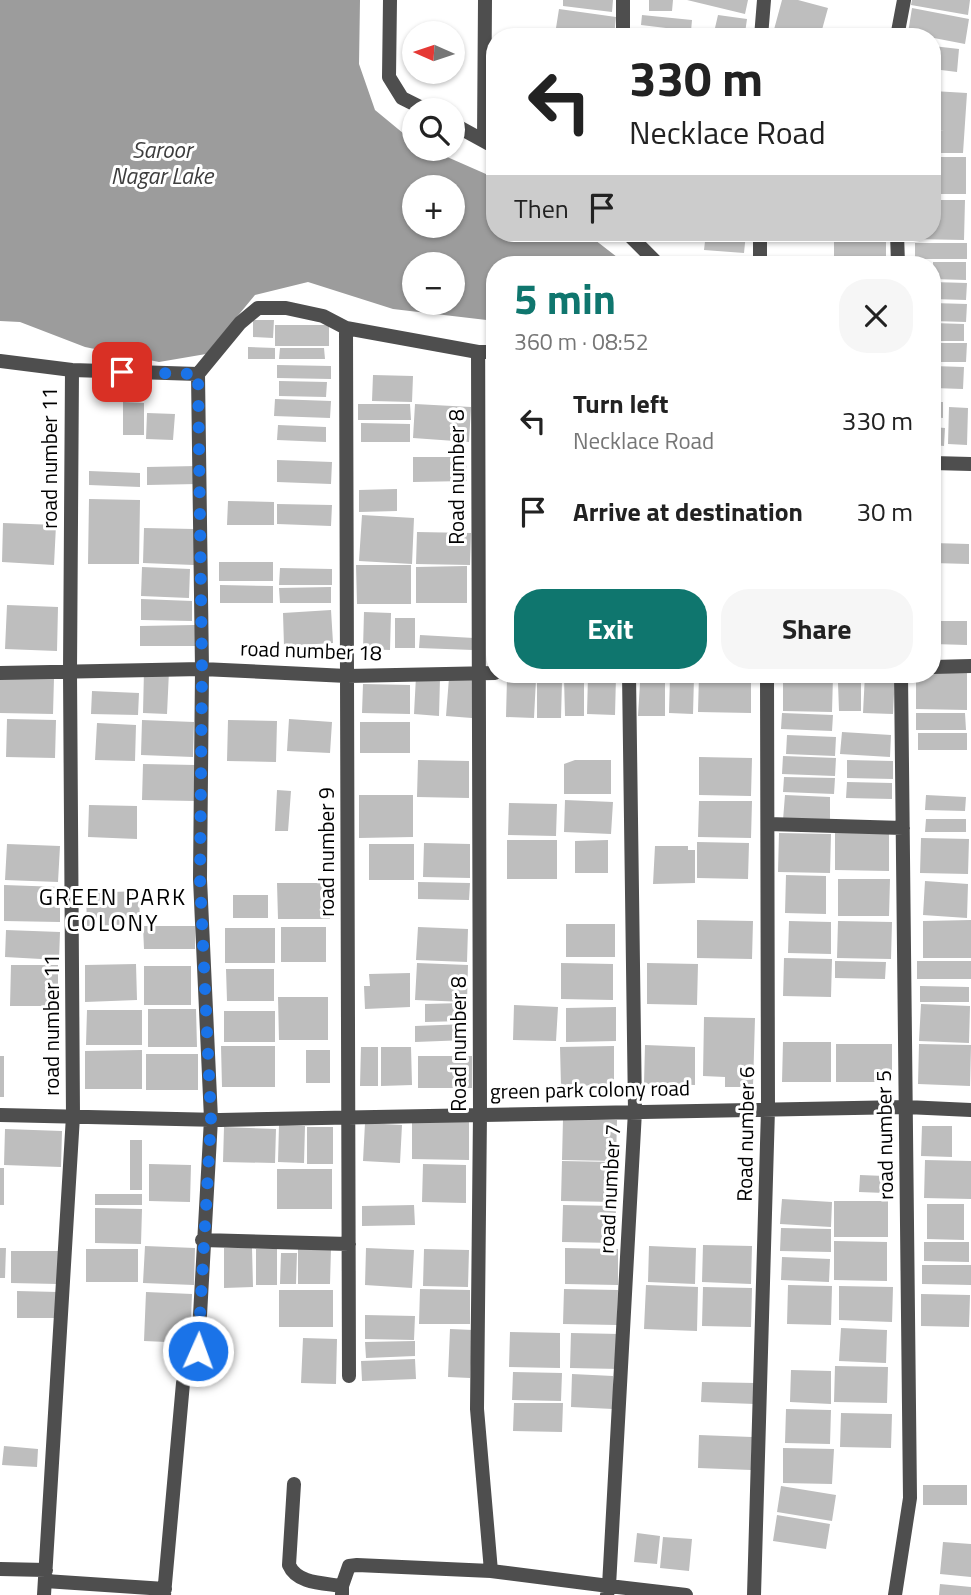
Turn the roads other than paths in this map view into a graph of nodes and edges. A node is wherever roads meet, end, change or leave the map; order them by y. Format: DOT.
graph roads {
  1 [pos="390,0"];
  2 [pos="485,0"];
  3 [pos="624,0"];
  4 [pos="764,0"];
  5 [pos="904,0"];
  6 [pos="623,28"];
  7 [pos="762,28"];
  8 [pos="899,28"];
  9 [pos="486,36"];
  10 [pos="402,98"];
  11 [pos="465,130"];
  12 [pos="486,141"];
  13 [pos="636,242"];
  14 [pos="650,256"];
  15 [pos="346,328"];
  16 [pos="478,352"];
  17 [pos="486,352"];
  18 [pos="0,361"];
  19 [pos="72,370"];
  20 [pos="198,374"];
  21 [pos="941,463"];
  22 [pos="971,464"];
  23 [pos="971,666"];
  24 [pos="941,667"];
  25 [pos="202,669"];
  26 [pos="70,672"];
  27 [pos="0,673"];
  28 [pos="478,674"];
  29 [pos="486,674"];
  30 [pos="347,676"];
  31 [pos="629,683"];
  32 [pos="767,683"];
  33 [pos="901,683"];
  34 [pos="768,824"];
  35 [pos="903,828"];
  36 [pos="906,1107"];
  37 [pos="768,1109"];
  38 [pos="971,1110"];
  39 [pos="635,1111"];
  40 [pos="480,1112"];
  41 [pos="0,1115"];
  42 [pos="73,1116"];
  43 [pos="349,1116"];
  44 [pos="211,1119"];
  45 [pos="202,1240"];
  46 [pos="349,1244"];
  47 [pos="349,1376"];
  48 [pos="294,1485"];
  49 [pos="0,1569"];
  50 [pos="491,1571"];
  51 [pos="45,1582"];
  52 [pos="342,1590"];
  53 [pos="608,1591"];
  54 [pos="165,1592"];
  55 [pos="685,1595"];
  56 [pos="754,1595"];
  57 [pos="895,1595"];
  1 -- 10 [label="street"];
  2 -- 9 [label="street"];
  3 -- 6 [label="street"];
  4 -- 7 [label="street"];
  5 -- 8 [label="street"];
  11 -- 12 [label="street"];
  13 -- 14 [label="street"];
  15 -- 16 [label="street"];
  15 -- 20 [label="street"];
  15 -- 30 [label="street, road number 9"];
  16 -- 17 [label="street"];
  16 -- 28 [label="street, Road number 8"];
  18 -- 19 [label="street"];
  19 -- 20 [label="street"];
  19 -- 26 [label="street, road number 11"];
  20 -- 25 [label="street"];
  21 -- 22 [label="street"];
  23 -- 24 [label="street"];
  25 -- 26 [label="street, road number 18"];
  25 -- 30 [label="street, road number 18"];
  25 -- 44 [label="street"];
  26 -- 27 [label="street, road number 18"];
  26 -- 42 [label="street, road number 11"];
  28 -- 29 [label="street, road number 18"];
  28 -- 30 [label="street, road number 18"];
  28 -- 40 [label="street, Road number 8"];
  30 -- 43 [label="street, road number 9"];
  31 -- 39 [label="street, road number 7"];
  32 -- 34 [label="street, Road number 6"];
  33 -- 35 [label="street, road number 5"];
  34 -- 35 [label="street"];
  34 -- 37 [label="street, Road number 6"];
  35 -- 36 [label="street, road number 5"];
  36 -- 37 [label="street, green park colony road"];
  36 -- 38 [label="street, green park colony road"];
  36 -- 57 [label="street, road number 5"];
  37 -- 39 [label="street, green park colony road"];
  37 -- 56 [label="street, Road number 6"];
  39 -- 40 [label="street, green park colony road"];
  39 -- 53 [label="street, road number 7"];
  40 -- 43 [label="street, green park colony road"];
  40 -- 50 [label="street, Road number 8"];
  41 -- 42 [label="street, green park colony road"];
  42 -- 44 [label="street, green park colony road"];
  42 -- 51 [label="street, road number 11"];
  43 -- 44 [label="street, green park colony road"];
  43 -- 46 [label="street, road number 9"];
  44 -- 45 [label="street"];
  45 -- 46 [label="street"];
  45 -- 54 [label="street"];
  46 -- 47 [label="street, road number 9"];
  48 -- 52 [label="street"];
  49 -- 51 [label="street"];
  50 -- 52 [label="street"];
  50 -- 53 [label="street"];
  51 -- 54 [label="street"];
  53 -- 55 [label="street"];
}
